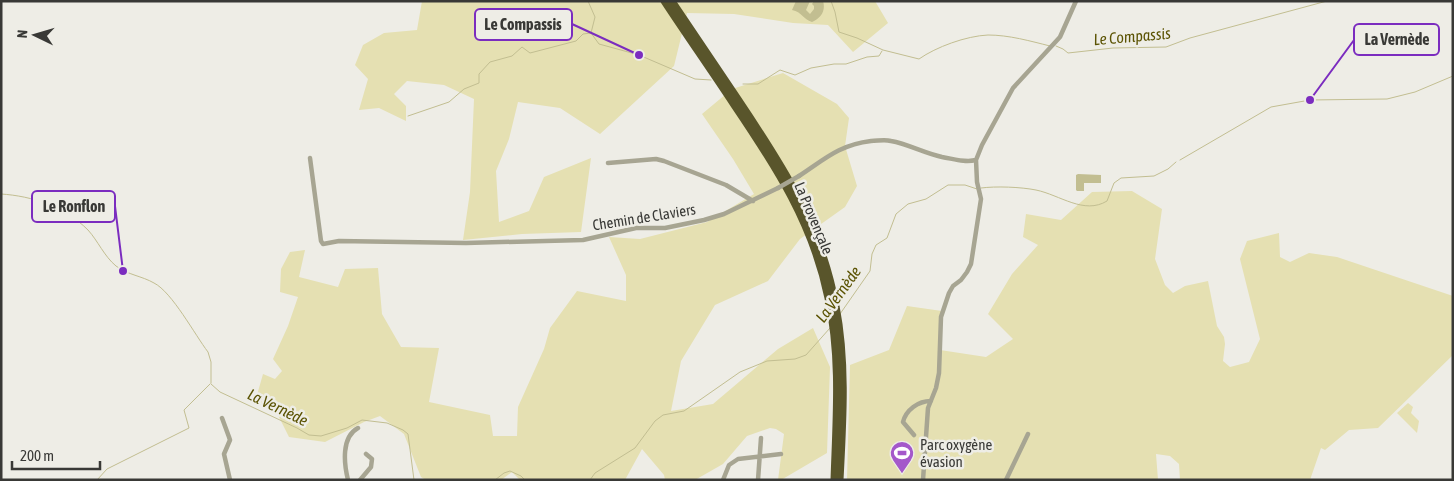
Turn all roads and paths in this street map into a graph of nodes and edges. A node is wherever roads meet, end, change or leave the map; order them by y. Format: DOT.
graph roads {
  1 [pos="664,1"];
  2 [pos="672,1"];
  3 [pos="1076,1"];
  4 [pos="310,158"];
  5 [pos="976,160"];
  6 [pos="608,163"];
  7 [pos="752,201"];
  8 [pos="930,401"];
  9 [pos="222,418"];
  10 [pos="358,428"];
  11 [pos="1028,434"];
  12 [pos="914,435"];
  13 [pos="761,438"];
  14 [pos="366,454"];
  15 [pos="781,454"];
  16 [pos="760,457"];
  17 [pos="230,480"];
  18 [pos="348,480"];
  19 [pos="360,480"];
  20 [pos="723,480"];
  21 [pos="758,480"];
  22 [pos="834,480"];
  23 [pos="840,480"];
  24 [pos="923,480"];
  25 [pos="1006,480"];
  1 -- 22 [label="highway, La Provençale"];
  2 -- 23 [label="highway, La Provençale"];
  3 -- 5 [label="street"];
  4 -- 7 [label="street, Chemin de Claviers"];
  5 -- 7 [label="street, Chemin de Claviers, bridge"];
  5 -- 8 [label="street"];
  6 -- 7 [label="street"];
  8 -- 12 [label="street"];
  8 -- 24 [label="street"];
  9 -- 17 [label="street"];
  10 -- 18 [label="street"];
  11 -- 25 [label="street"];
  13 -- 16 [label="street"];
  14 -- 19 [label="street"];
  15 -- 16 [label="street"];
  16 -- 20 [label="street"];
  16 -- 21 [label="street"];
}
